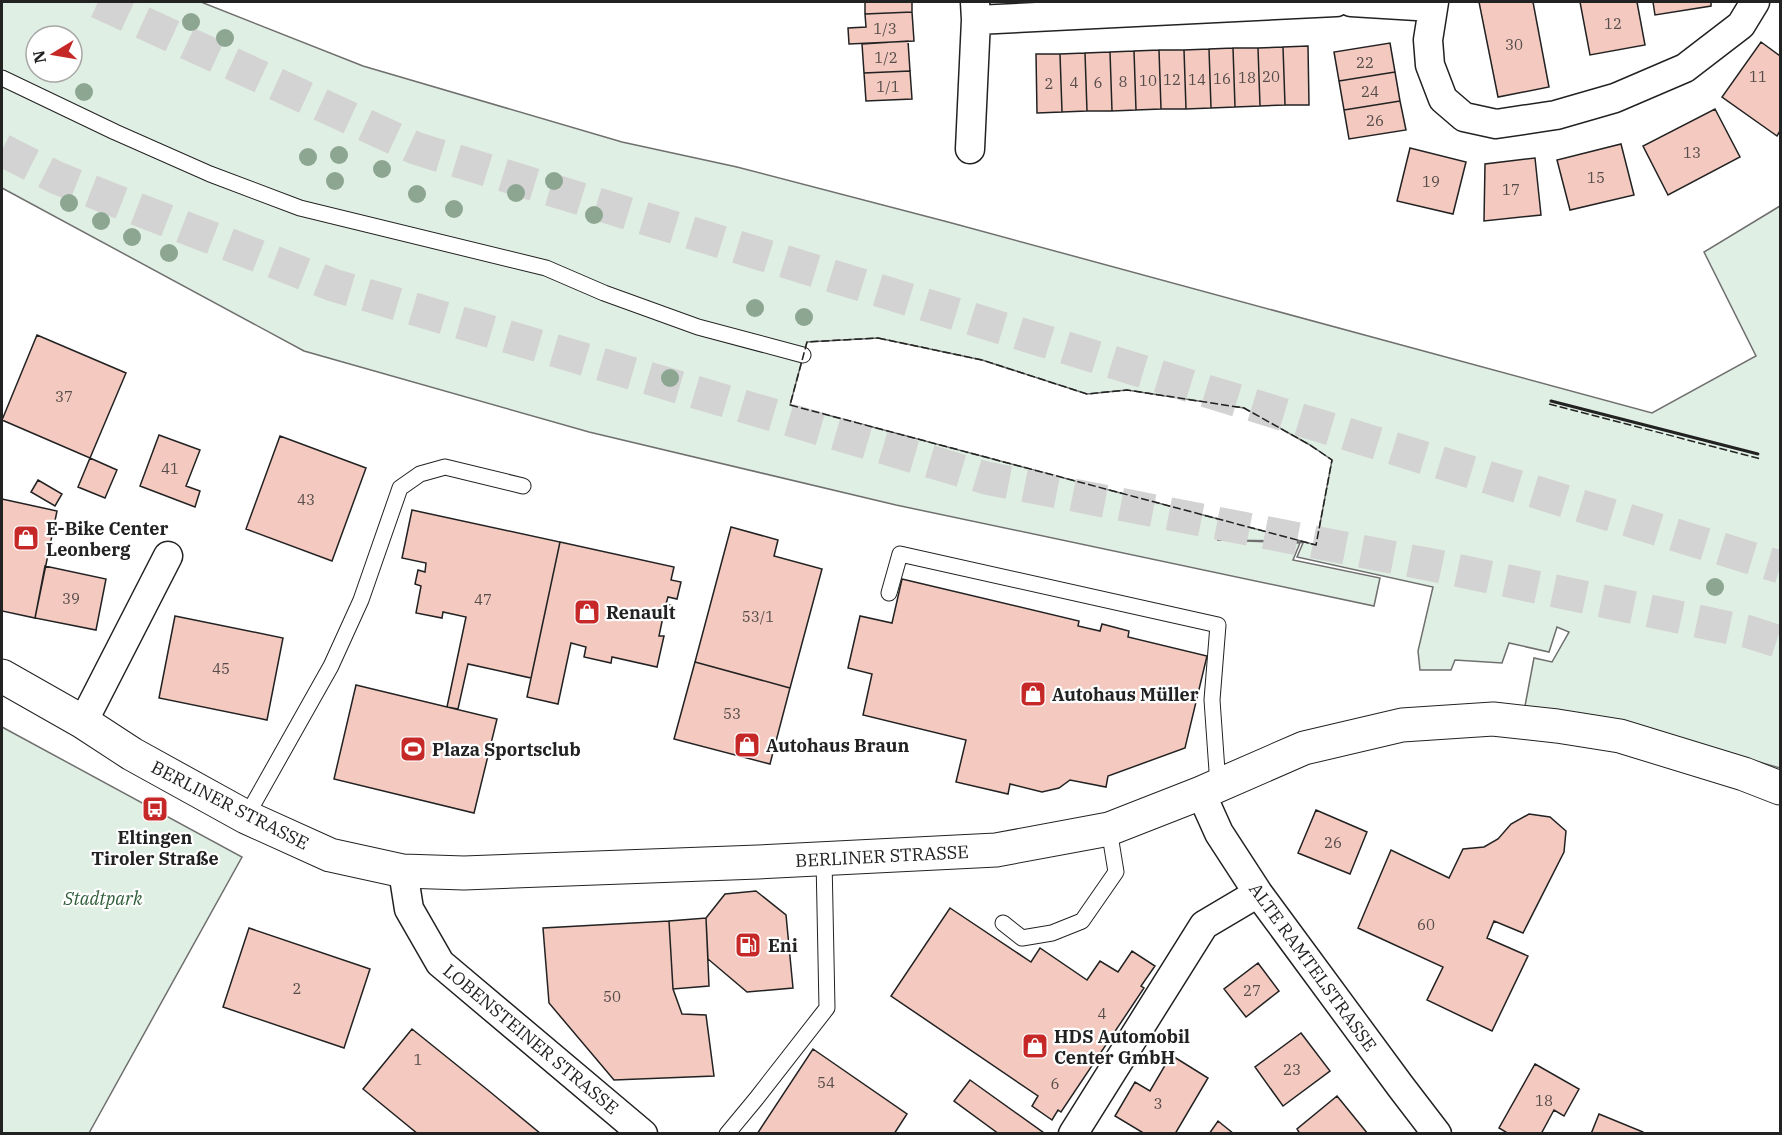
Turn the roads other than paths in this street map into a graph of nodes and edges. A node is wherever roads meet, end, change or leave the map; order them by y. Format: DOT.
graph roads {
  1 [pos="1336,2"];
  2 [pos="1351,2"];
  3 [pos="1755,2"];
  4 [pos="1434,4"];
  5 [pos="976,11"];
  6 [pos="2,78"];
  7 [pos="970,149"];
  8 [pos="803,355"];
  9 [pos="523,486"];
  10 [pos="168,556"];
  11 [pos="889,593"];
  12 [pos="2,676"];
  13 [pos="83,722"];
  14 [pos="1780,788"];
  15 [pos="1210,789"];
  16 [pos="246,817"];
  17 [pos="1109,829"];
  18 [pos="824,859"];
  19 [pos="403,871"];
  20 [pos="1258,892"];
  21 [pos="1003,923"];
  22 [pos="643,1134"];
  23 [pos="727,1134"];
  24 [pos="1073,1134"];
  25 [pos="1437,1134"];
  1 -- 5 [label="street"];
  2 -- 4 [label="street"];
  3 -- 4 [label="street"];
  5 -- 7 [label="street"];
  6 -- 8 [label="lane"];
  9 -- 16 [label="lane"];
  10 -- 13 [label="street"];
  11 -- 15 [label="lane"];
  12 -- 13 [label="main road, BERLINER STRASSE"];
  13 -- 16 [label="main road, BERLINER STRASSE"];
  14 -- 15 [label="main road, BERLINER STRASSE"];
  15 -- 17 [label="main road, BERLINER STRASSE"];
  15 -- 20 [label="street, ALTE RAMTELSTRASSE"];
  16 -- 19 [label="main road, BERLINER STRASSE"];
  17 -- 18 [label="main road, BERLINER STRASSE"];
  17 -- 21 [label="lane"];
  18 -- 19 [label="main road, BERLINER STRASSE"];
  18 -- 23 [label="lane"];
  19 -- 22 [label="street, LOBENSTEINER STRASSE"];
  20 -- 24 [label="street"];
  20 -- 25 [label="street, ALTE RAMTELSTRASSE"];
}
